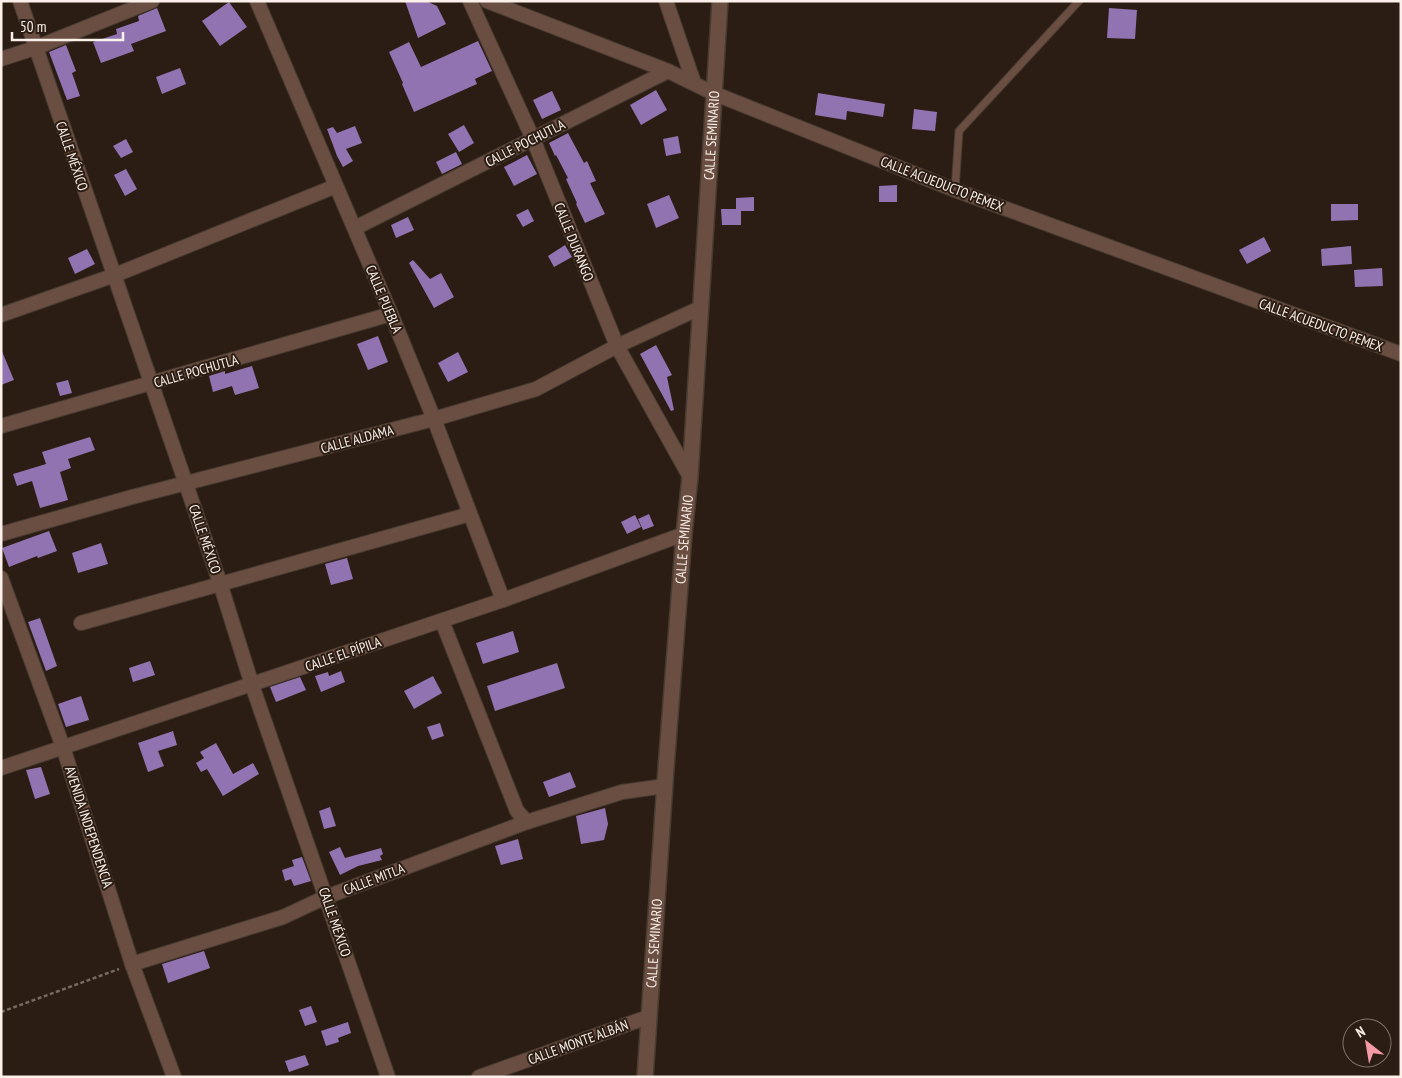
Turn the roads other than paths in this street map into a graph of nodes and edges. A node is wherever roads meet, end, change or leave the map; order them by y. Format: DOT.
graph roads {
  1 [pos="20,1"];
  2 [pos="152,1"];
  3 [pos="257,1"];
  4 [pos="470,1"];
  5 [pos="666,1"];
  6 [pos="720,1"];
  7 [pos="1079,1"];
  8 [pos="491,2"];
  9 [pos="35,48"];
  10 [pos="1,59"];
  11 [pos="668,71"];
  12 [pos="694,83"];
  13 [pos="713,93"];
  14 [pos="533,139"];
  15 [pos="336,186"];
  16 [pos="955,190"];
  17 [pos="355,228"];
  18 [pos="115,275"];
  19 [pos="700,308"];
  20 [pos="391,314"];
  21 [pos="1,316"];
  22 [pos="617,346"];
  23 [pos="1401,354"];
  24 [pos="152,384"];
  25 [pos="434,419"];
  26 [pos="1,426"];
  27 [pos="690,477"];
  28 [pos="186,484"];
  29 [pos="470,514"];
  30 [pos="1,534"];
  31 [pos="684,534"];
  32 [pos="1,578"];
  33 [pos="220,584"];
  34 [pos="503,600"];
  35 [pos="442,621"];
  36 [pos="81,623"];
  37 [pos="252,684"];
  38 [pos="63,748"];
  39 [pos="1,768"];
  40 [pos="665,786"];
  41 [pos="527,822"];
  42 [pos="326,897"];
  43 [pos="132,964"];
  44 [pos="648,1017"];
  45 [pos="174,1077"];
  46 [pos="388,1077"];
  47 [pos="479,1077"];
  48 [pos="645,1077"];
  1 -- 9 [label="street, CALLE MÉXICO"];
  2 -- 9 [label="street"];
  3 -- 15 [label="street, CALLE PUEBLA"];
  4 -- 14 [label="street, CALLE DURANGO"];
  5 -- 12 [label="street"];
  6 -- 13 [label="street, CALLE SEMINARIO"];
  7 -- 16 [label="lane"];
  8 -- 11 [label="street, CALLE ACUEDUCTO PEMEX"];
  9 -- 10 [label="street"];
  9 -- 18 [label="street, CALLE MÉXICO"];
  11 -- 12 [label="street, CALLE ACUEDUCTO PEMEX"];
  11 -- 14 [label="street, CALLE POCHUTLA"];
  12 -- 13 [label="street, CALLE ACUEDUCTO PEMEX"];
  13 -- 16 [label="street, CALLE ACUEDUCTO PEMEX"];
  13 -- 19 [label="street, CALLE SEMINARIO"];
  14 -- 17 [label="street, CALLE POCHUTLA"];
  14 -- 22 [label="street, CALLE DURANGO"];
  15 -- 17 [label="street, CALLE PUEBLA"];
  15 -- 18 [label="street"];
  16 -- 23 [label="street, CALLE ACUEDUCTO PEMEX"];
  17 -- 20 [label="street, CALLE PUEBLA"];
  18 -- 21 [label="street"];
  18 -- 24 [label="street, CALLE MÉXICO"];
  19 -- 22 [label="street, CALLE ALDAMA"];
  19 -- 27 [label="street, CALLE SEMINARIO"];
  20 -- 24 [label="street, CALLE POCHUTLA"];
  20 -- 25 [label="street, CALLE PUEBLA"];
  22 -- 25 [label="street, CALLE ALDAMA"];
  22 -- 27 [label="street, CALLE DURANGO"];
  24 -- 26 [label="street, CALLE POCHUTLA"];
  24 -- 28 [label="street, CALLE MÉXICO"];
  25 -- 28 [label="street, CALLE ALDAMA"];
  25 -- 29 [label="street, CALLE PUEBLA"];
  27 -- 31 [label="street, CALLE SEMINARIO"];
  28 -- 30 [label="street, CALLE ALDAMA"];
  28 -- 33 [label="street, CALLE MÉXICO"];
  29 -- 33 [label="street"];
  29 -- 34 [label="street, CALLE PUEBLA"];
  31 -- 34 [label="street, CALLE EL PÍPILA"];
  31 -- 40 [label="street, CALLE SEMINARIO"];
  32 -- 38 [label="street, AVENIDA INDEPENDENCIA"];
  33 -- 36 [label="street"];
  33 -- 37 [label="street, CALLE MÉXICO"];
  34 -- 35 [label="street, CALLE EL PÍPILA"];
  35 -- 37 [label="street, CALLE EL PÍPILA"];
  35 -- 41 [label="street"];
  37 -- 38 [label="street, CALLE EL PÍPILA"];
  37 -- 42 [label="street, CALLE MÉXICO"];
  38 -- 39 [label="street, CALLE EL PÍPILA"];
  38 -- 43 [label="street, AVENIDA INDEPENDENCIA"];
  40 -- 41 [label="street, CALLE MITLA"];
  40 -- 44 [label="street, CALLE SEMINARIO"];
  41 -- 42 [label="street, CALLE MITLA"];
  42 -- 43 [label="street, CALLE MITLA"];
  42 -- 46 [label="street, CALLE MÉXICO"];
  43 -- 45 [label="street, AVENIDA INDEPENDENCIA"];
  44 -- 47 [label="street, CALLE MONTE ALBÁN"];
  44 -- 48 [label="street, CALLE SEMINARIO"];
}
